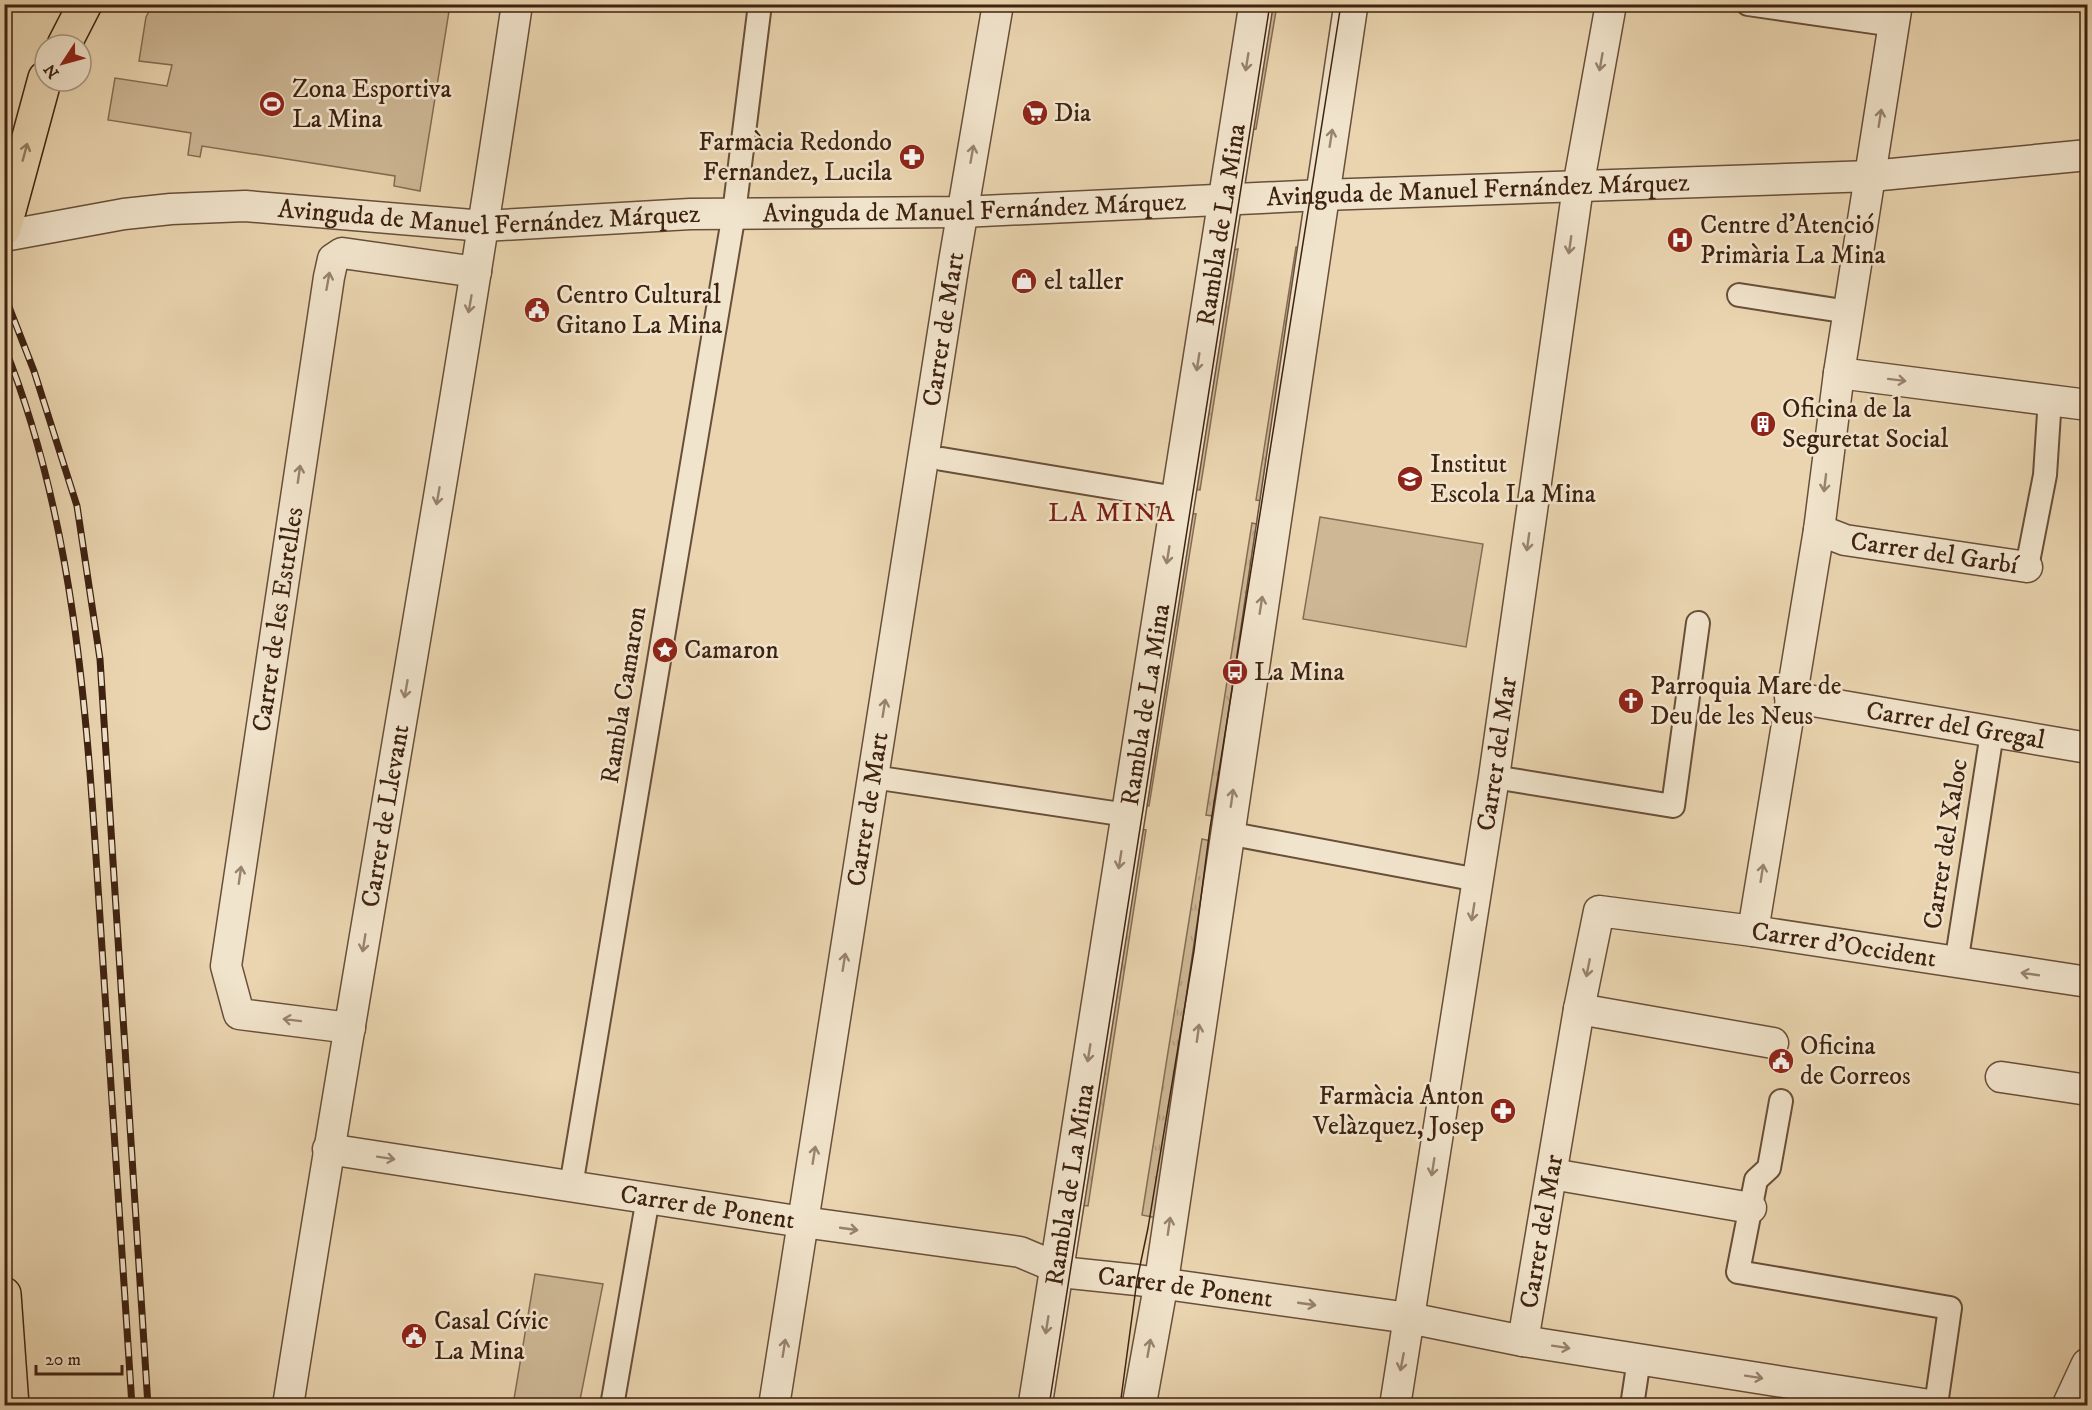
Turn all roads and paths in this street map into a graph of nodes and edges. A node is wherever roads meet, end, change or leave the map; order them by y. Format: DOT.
graph roads {
  1 [pos="69,4"];
  2 [pos="86,4"];
  3 [pos="517,4"];
  4 [pos="760,4"];
  5 [pos="998,4"];
  6 [pos="1256,4"];
  7 [pos="1351,4"];
  8 [pos="1611,4"];
  9 [pos="1748,4"];
  10 [pos="1896,14"];
  11 [pos="60,33"];
  12 [pos="70,33"];
  13 [pos="41,93"];
  14 [pos="2088,155"];
  15 [pos="1871,176"];
  16 [pos="1578,187"];
  17 [pos="1322,195"];
  18 [pos="1223,201"];
  19 [pos="962,212"];
  20 [pos="734,213"];
  21 [pos="484,226"];
  22 [pos="4,229"];
  23 [pos="4,236"];
  24 [pos="476,272"];
  25 [pos="1739,295"];
  26 [pos="1849,312"];
  27 [pos="1839,373"];
  28 [pos="2050,399"];
  29 [pos="2088,405"];
  30 [pos="942,459"];
  31 [pos="1170,497"];
  32 [pos="1819,530"];
  33 [pos="2027,567"];
  34 [pos="1698,623"];
  35 [pos="1790,697"];
  36 [pos="1992,733"];
  37 [pos="2088,748"];
  38 [pos="873,777"];
  39 [pos="1494,777"];
  40 [pos="1127,815"];
  41 [pos="1227,833"];
  42 [pos="1478,880"];
  43 [pos="1599,911"];
  44 [pos="1753,931"];
  45 [pos="1956,964"];
  46 [pos="2088,982"];
  47 [pos="1580,1009"];
  48 [pos="350,1028"];
  49 [pos="1773,1043"];
  50 [pos="2001,1077"];
  51 [pos="2088,1090"];
  52 [pos="1781,1101"];
  53 [pos="328,1149"];
  54 [pos="1552,1174"];
  55 [pos="571,1186"];
  56 [pos="648,1198"];
  57 [pos="1750,1208"];
  58 [pos="803,1222"];
  59 [pos="1055,1267"];
  60 [pos="1161,1284"];
  61 [pos="4,1294"];
  62 [pos="1409,1318"];
  63 [pos="1523,1341"];
  64 [pos="1639,1359"];
  65 [pos="2088,1365"];
  66 [pos="1906,1403"];
  67 [pos="1936,1405"];
  68 [pos="12,1406"];
  69 [pos="288,1406"];
  70 [pos="612,1406"];
  71 [pos="774,1406"];
  72 [pos="1035,1406"];
  73 [pos="1139,1406"];
  74 [pos="1395,1406"];
  75 [pos="1632,1406"];
  76 [pos="2069,1406"];
  1 -- 11 [label="highway"];
  2 -- 12 [label="highway"];
  3 -- 21 [label="street, Carrer de Llevant"];
  4 -- 20 [label="street, Rambla Camaron"];
  19 -- 5 [label="street, Carrer de Mart, one-way"];
  6 -- 18 [label="street, Rambla de La Mina, one-way"];
  17 -- 7 [label="street, one-way"];
  8 -- 16 [label="street, Carrer del Mar, one-way"];
  9 -- 10 [label="street"];
  15 -- 10 [label="street, one-way"];
  22 -- 13 [label="highway, one-way"];
  14 -- 15 [label="street, Avinguda de Manuel Fernández Márquez"];
  15 -- 16 [label="street, Avinguda de Manuel Fernández Márquez"];
  15 -- 26 [label="street"];
  16 -- 17 [label="street, Avinguda de Manuel Fernández Márquez"];
  16 -- 39 [label="street, Carrer del Mar, one-way"];
  17 -- 18 [label="street, Avinguda de Manuel Fernández Márquez"];
  41 -- 17 [label="street, one-way"];
  18 -- 19 [label="street, Avinguda de Manuel Fernández Márquez"];
  18 -- 40 [label="street, Rambla de La Mina, one-way"];
  19 -- 20 [label="street, Avinguda de Manuel Fernández Márquez"];
  38 -- 19 [label="street, Carrer de Mart, one-way"];
  20 -- 21 [label="street, Avinguda de Manuel Fernández Márquez"];
  20 -- 55 [label="street, Rambla Camaron"];
  21 -- 23 [label="street, Avinguda de Manuel Fernández Márquez"];
  21 -- 24 [label="street, Carrer de Llevant"];
  24 -- 48 [label="street, Carrer de Llevant, one-way"];
  48 -- 24 [label="street, Carrer de les Estrelles, one-way"];
  25 -- 26 [label="street"];
  26 -- 27 [label="street"];
  27 -- 28 [label="street, one-way"];
  27 -- 32 [label="street, one-way"];
  28 -- 29 [label="street"];
  28 -- 33 [label="street, Carrer del Garbí"];
  30 -- 31 [label="street"];
  32 -- 33 [label="street, Carrer del Garbí"];
  32 -- 35 [label="street"];
  34 -- 39 [label="street"];
  35 -- 36 [label="street, Carrer del Gregal"];
  44 -- 35 [label="street, one-way"];
  36 -- 37 [label="street, Carrer del Gregal"];
  36 -- 45 [label="street, Carrer del Xaloc"];
  38 -- 40 [label="street"];
  58 -- 38 [label="street, Carrer de Mart, one-way"];
  39 -- 42 [label="street, Carrer del Mar"];
  40 -- 59 [label="street, Rambla de La Mina, one-way"];
  41 -- 42 [label="street"];
  60 -- 41 [label="street, one-way"];
  42 -- 62 [label="street, Carrer del Mar, one-way"];
  43 -- 44 [label="street, Carrer d'Occident"];
  43 -- 47 [label="street, Carrer del Mar, one-way"];
  44 -- 45 [label="street, Carrer d'Occident"];
  46 -- 45 [label="street, Carrer d'Occident, one-way"];
  47 -- 49 [label="street"];
  47 -- 54 [label="street, Carrer del Mar"];
  48 -- 53 [label="street, Carrer de Llevant"];
  50 -- 51 [label="street"];
  52 -- 57 [label="street"];
  53 -- 55 [label="street, Carrer de Ponent, one-way"];
  53 -- 69 [label="street, Carrer de Llevant"];
  54 -- 57 [label="street"];
  54 -- 63 [label="street, Carrer del Mar"];
  55 -- 56 [label="street, Carrer de Ponent"];
  56 -- 58 [label="street, Carrer de Ponent"];
  56 -- 70 [label="street"];
  57 -- 67 [label="street"];
  58 -- 59 [label="street, Carrer de Ponent, one-way"];
  71 -- 58 [label="street, Carrer de Mart, one-way"];
  59 -- 60 [label="street, Carrer de Ponent"];
  59 -- 72 [label="street, Rambla de La Mina, one-way"];
  60 -- 62 [label="street, Carrer de Ponent, one-way"];
  73 -- 60 [label="street, one-way"];
  61 -- 68 [label="highway"];
  62 -- 63 [label="street, Carrer de Ponent"];
  62 -- 74 [label="street, Carrer del Mar, one-way"];
  63 -- 64 [label="street, Carrer de Ponent, one-way"];
  64 -- 66 [label="street, Carrer de Ponent, one-way"];
  64 -- 75 [label="street"];
  65 -- 76 [label="street"];
  66 -- 67 [label="street, Carrer de Ponent"];
}
